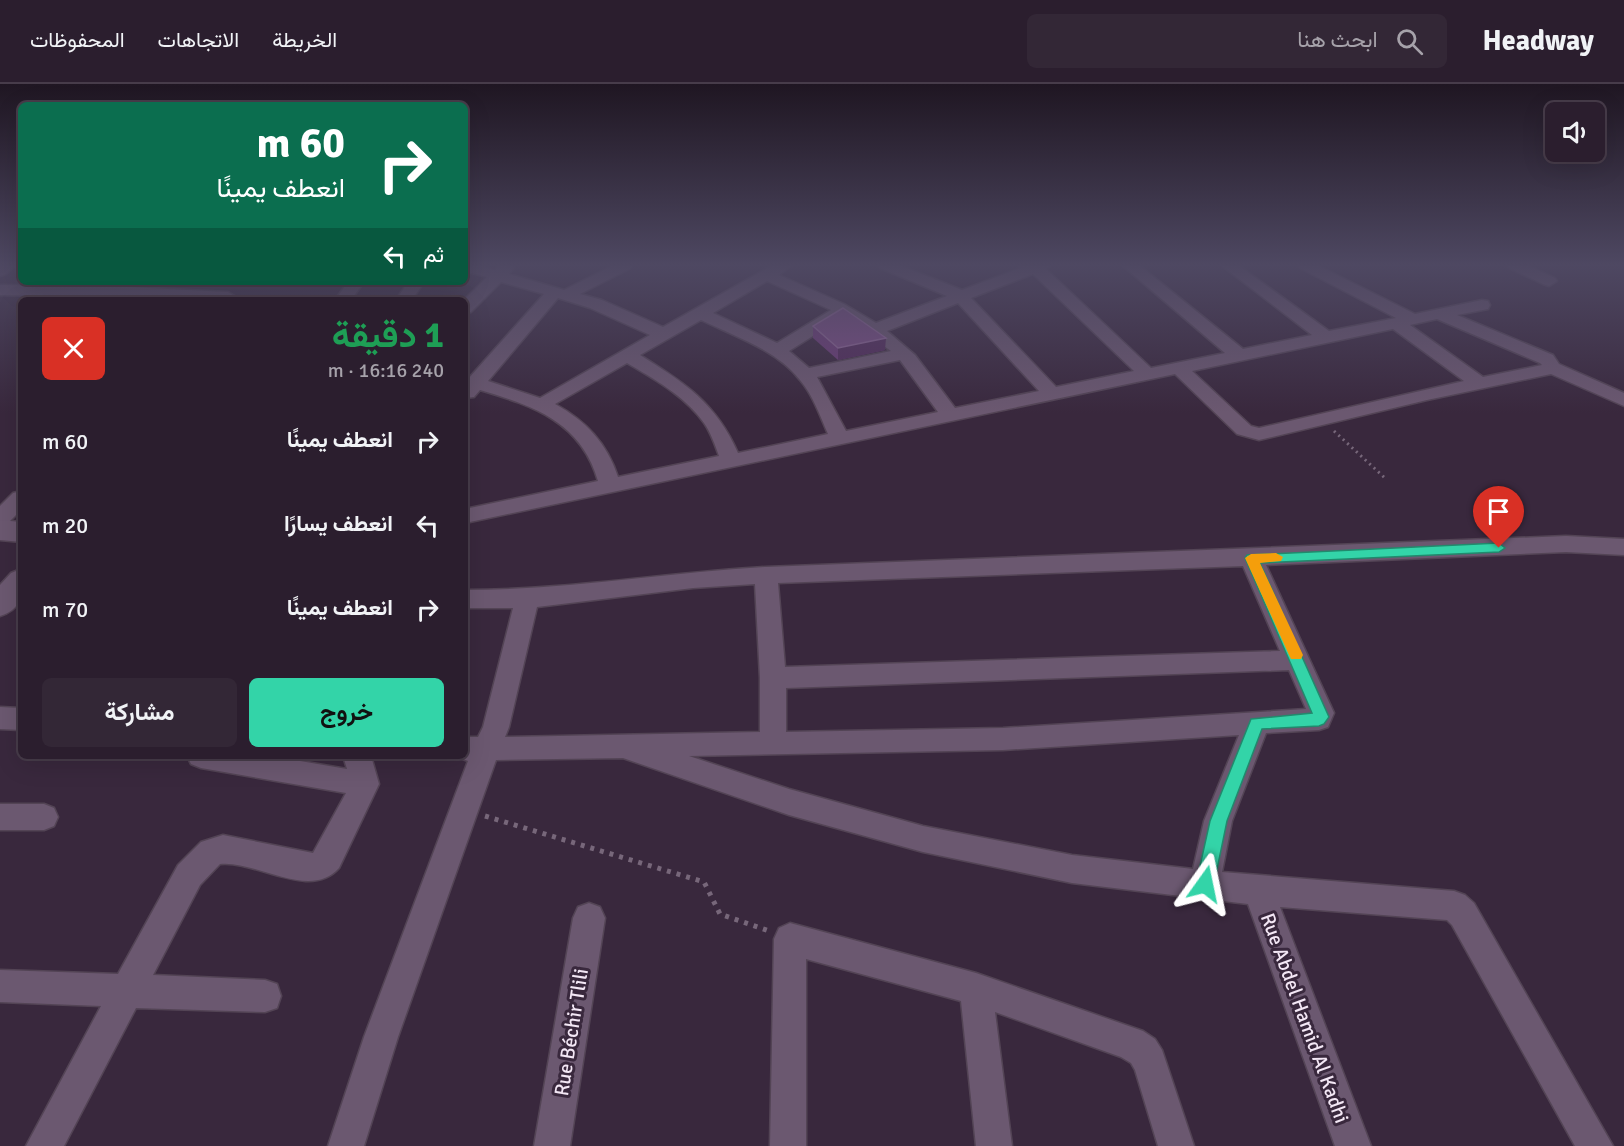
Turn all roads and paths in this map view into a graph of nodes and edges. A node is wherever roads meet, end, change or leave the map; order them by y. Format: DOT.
graph roads {
  1 [pos="540,315"];
  2 [pos="622,315"];
  3 [pos="697,315"];
  4 [pos="703,315"];
  5 [pos="836,315"];
  6 [pos="849,315"];
  7 [pos="911,315"];
  8 [pos="977,315"];
  9 [pos="1085,315"];
  10 [pos="1190,315"];
  11 [pos="1296,315"];
  12 [pos="1393,315"];
  13 [pos="1436,315"];
  14 [pos="1440,315"];
  15 [pos="1404,321"];
  16 [pos="876,329"];
  17 [pos="663,334"];
  18 [pos="1327,338"];
  19 [pos="777,351"];
  20 [pos="626,354"];
  21 [pos="904,354"];
  22 [pos="1240,356"];
  23 [pos="1179,368"];
  24 [pos="1553,368"];
  25 [pos="806,374"];
  26 [pos="1148,375"];
  27 [pos="1479,383"];
  28 [pos="470,389"];
  29 [pos="1052,394"];
  30 [pos="1624,400"];
  31 [pos="542,404"];
  32 [pos="950,415"];
  33 [pos="1321,419"];
  34 [pos="839,438"];
  35 [pos="731,460"];
  36 [pos="1386,479"];
  37 [pos="610,485"];
  38 [pos="18,501"];
  39 [pos="468,515"];
  40 [pos="0,518"];
  41 [pos="0,530"];
  42 [pos="18,532"];
  43 [pos="1624,547"];
  44 [pos="1251,558"];
  45 [pos="766,574"];
  46 [pos="18,584"];
  47 [pos="468,598"];
  48 [pos="527,599"];
  49 [pos="0,605"];
  50 [pos="1298,660"];
  51 [pos="773,678"];
  52 [pos="0,718"];
  53 [pos="18,719"];
  54 [pos="1257,723"];
  55 [pos="773,744"];
  56 [pos="626,747"];
  57 [pos="475,749"];
  58 [pos="235,759"];
  59 [pos="361,770"];
  60 [pos="464,810"];
  61 [pos="0,817"];
  62 [pos="44,817"];
  63 [pos="1205,884"];
  64 [pos="1258,891"];
  65 [pos="589,918"];
  66 [pos="790,939"];
  67 [pos="0,986"];
  68 [pos="976,989"];
  69 [pos="128,990"];
  70 [pos="265,996"];
  71 [pos="44,1146"];
  72 [pos="346,1146"];
  73 [pos="552,1146"];
  74 [pos="788,1146"];
  75 [pos="994,1146"];
  76 [pos="1176,1146"];
  77 [pos="1353,1146"];
  78 [pos="1595,1146"];
  1 -- 28 [label="street"];
  2 -- 17 [label="street"];
  3 -- 17 [label="street"];
  4 -- 19 [label="street"];
  5 -- 19 [label="street"];
  6 -- 16 [label="street"];
  7 -- 16 [label="street"];
  8 -- 29 [label="street"];
  9 -- 26 [label="street"];
  10 -- 22 [label="street"];
  11 -- 18 [label="street"];
  12 -- 15 [label="street"];
  13 -- 15 [label="street"];
  14 -- 24 [label="street"];
  15 -- 18 [label="street"];
  15 -- 27 [label="street"];
  16 -- 21 [label="street"];
  17 -- 20 [label="street"];
  18 -- 22 [label="street"];
  19 -- 25 [label="street"];
  20 -- 31 [label="street"];
  20 -- 35 [label="street"];
  21 -- 25 [label="street"];
  21 -- 32 [label="street"];
  22 -- 23 [label="street"];
  23 -- 26 [label="street"];
  23 -- 33 [label="street"];
  24 -- 27 [label="street"];
  24 -- 30 [label="street"];
  25 -- 34 [label="street"];
  26 -- 29 [label="street"];
  27 -- 33 [label="street"];
  28 -- 31 [label="street"];
  29 -- 32 [label="street"];
  31 -- 37 [label="street"];
  32 -- 34 [label="street"];
  33 -- 36 [label="path"];
  34 -- 35 [label="street"];
  35 -- 37 [label="street"];
  37 -- 39 [label="street"];
  38 -- 40 [label="street"];
  41 -- 42 [label="street"];
  43 -- 44 [label="street"];
  44 -- 45 [label="street"];
  44 -- 50 [label="street"];
  45 -- 48 [label="street"];
  45 -- 51 [label="street"];
  46 -- 49 [label="street"];
  47 -- 48 [label="street"];
  48 -- 57 [label="street"];
  50 -- 51 [label="street"];
  50 -- 54 [label="street"];
  51 -- 55 [label="street"];
  52 -- 53 [label="street"];
  54 -- 55 [label="street"];
  54 -- 63 [label="street"];
  55 -- 56 [label="street"];
  56 -- 57 [label="street"];
  56 -- 63 [label="street"];
  57 -- 60 [label="street"];
  58 -- 59 [label="street"];
  59 -- 69 [label="street"];
  60 -- 66 [label="path"];
  60 -- 72 [label="street"];
  61 -- 62 [label="street"];
  63 -- 64 [label="street"];
  64 -- 77 [label="street, Rue Abdel Hamid Al Kadhi"];
  64 -- 78 [label="street"];
  65 -- 73 [label="street, Rue Béchir Tlili"];
  66 -- 68 [label="street"];
  66 -- 74 [label="street"];
  67 -- 69 [label="street"];
  68 -- 75 [label="street"];
  68 -- 76 [label="street"];
  69 -- 70 [label="street"];
  69 -- 71 [label="street"];
}
